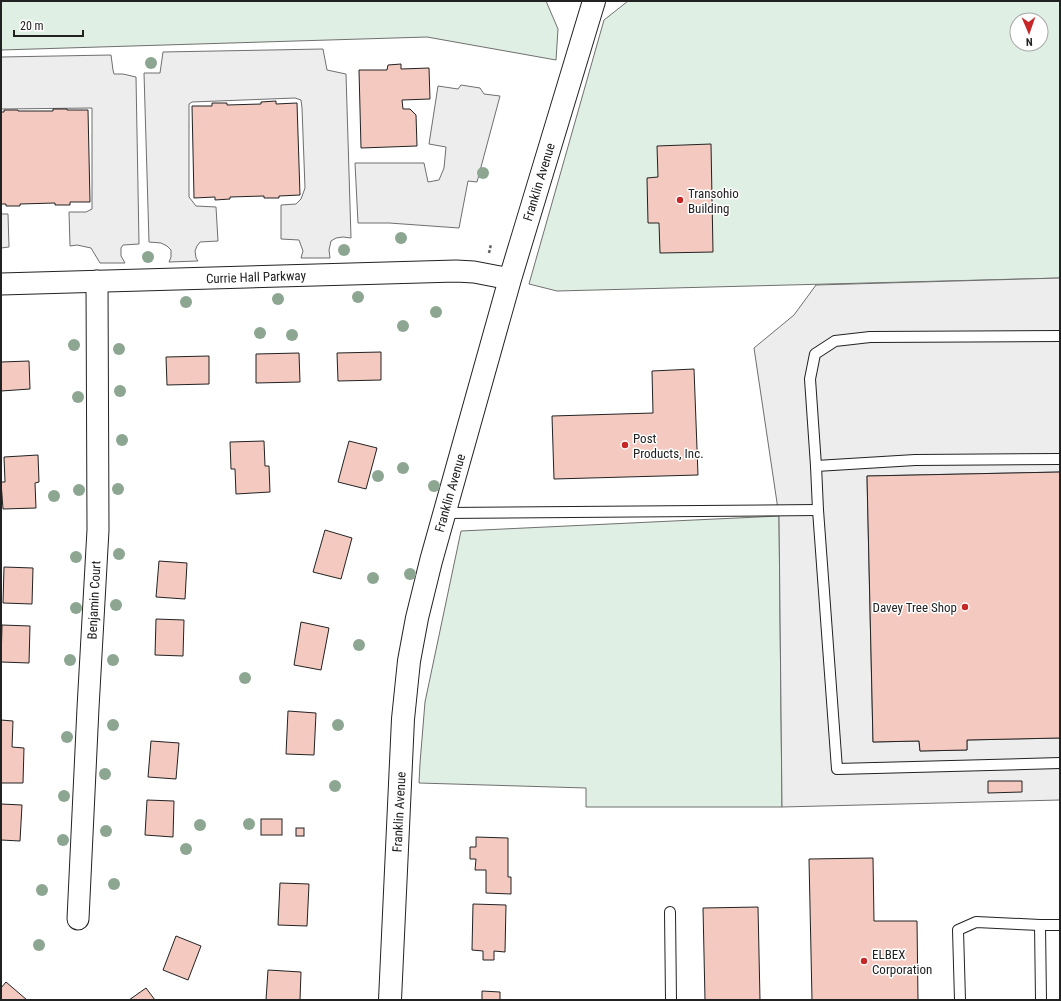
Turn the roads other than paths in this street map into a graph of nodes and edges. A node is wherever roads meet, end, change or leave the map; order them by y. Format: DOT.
graph roads {
  1 [pos="594,1"];
  2 [pos="510,279"];
  3 [pos="97,281"];
  4 [pos="1,284"];
  5 [pos="1060,336"];
  6 [pos="1060,459"];
  7 [pos="816,466"];
  8 [pos="818,510"];
  9 [pos="444,513"];
  10 [pos="1060,763"];
  11 [pos="670,912"];
  12 [pos="78,920"];
  13 [pos="1040,925"];
  14 [pos="1060,925"];
  15 [pos="390,1000"];
  16 [pos="670,1000"];
  17 [pos="960,1000"];
  18 [pos="1041,1000"];
  1 -- 2 [label="street, Franklin Avenue"];
  2 -- 3 [label="street, Currie Hall Parkway"];
  2 -- 9 [label="street, Franklin Avenue"];
  3 -- 4 [label="street, Currie Hall Parkway"];
  3 -- 12 [label="street, Benjamin Court"];
  5 -- 7 [label="lane"];
  6 -- 7 [label="lane"];
  7 -- 8 [label="lane"];
  8 -- 9 [label="lane"];
  8 -- 10 [label="lane"];
  9 -- 15 [label="street, Franklin Avenue"];
  11 -- 16 [label="lane"];
  13 -- 14 [label="lane"];
  13 -- 17 [label="lane"];
  13 -- 18 [label="lane"];
}
